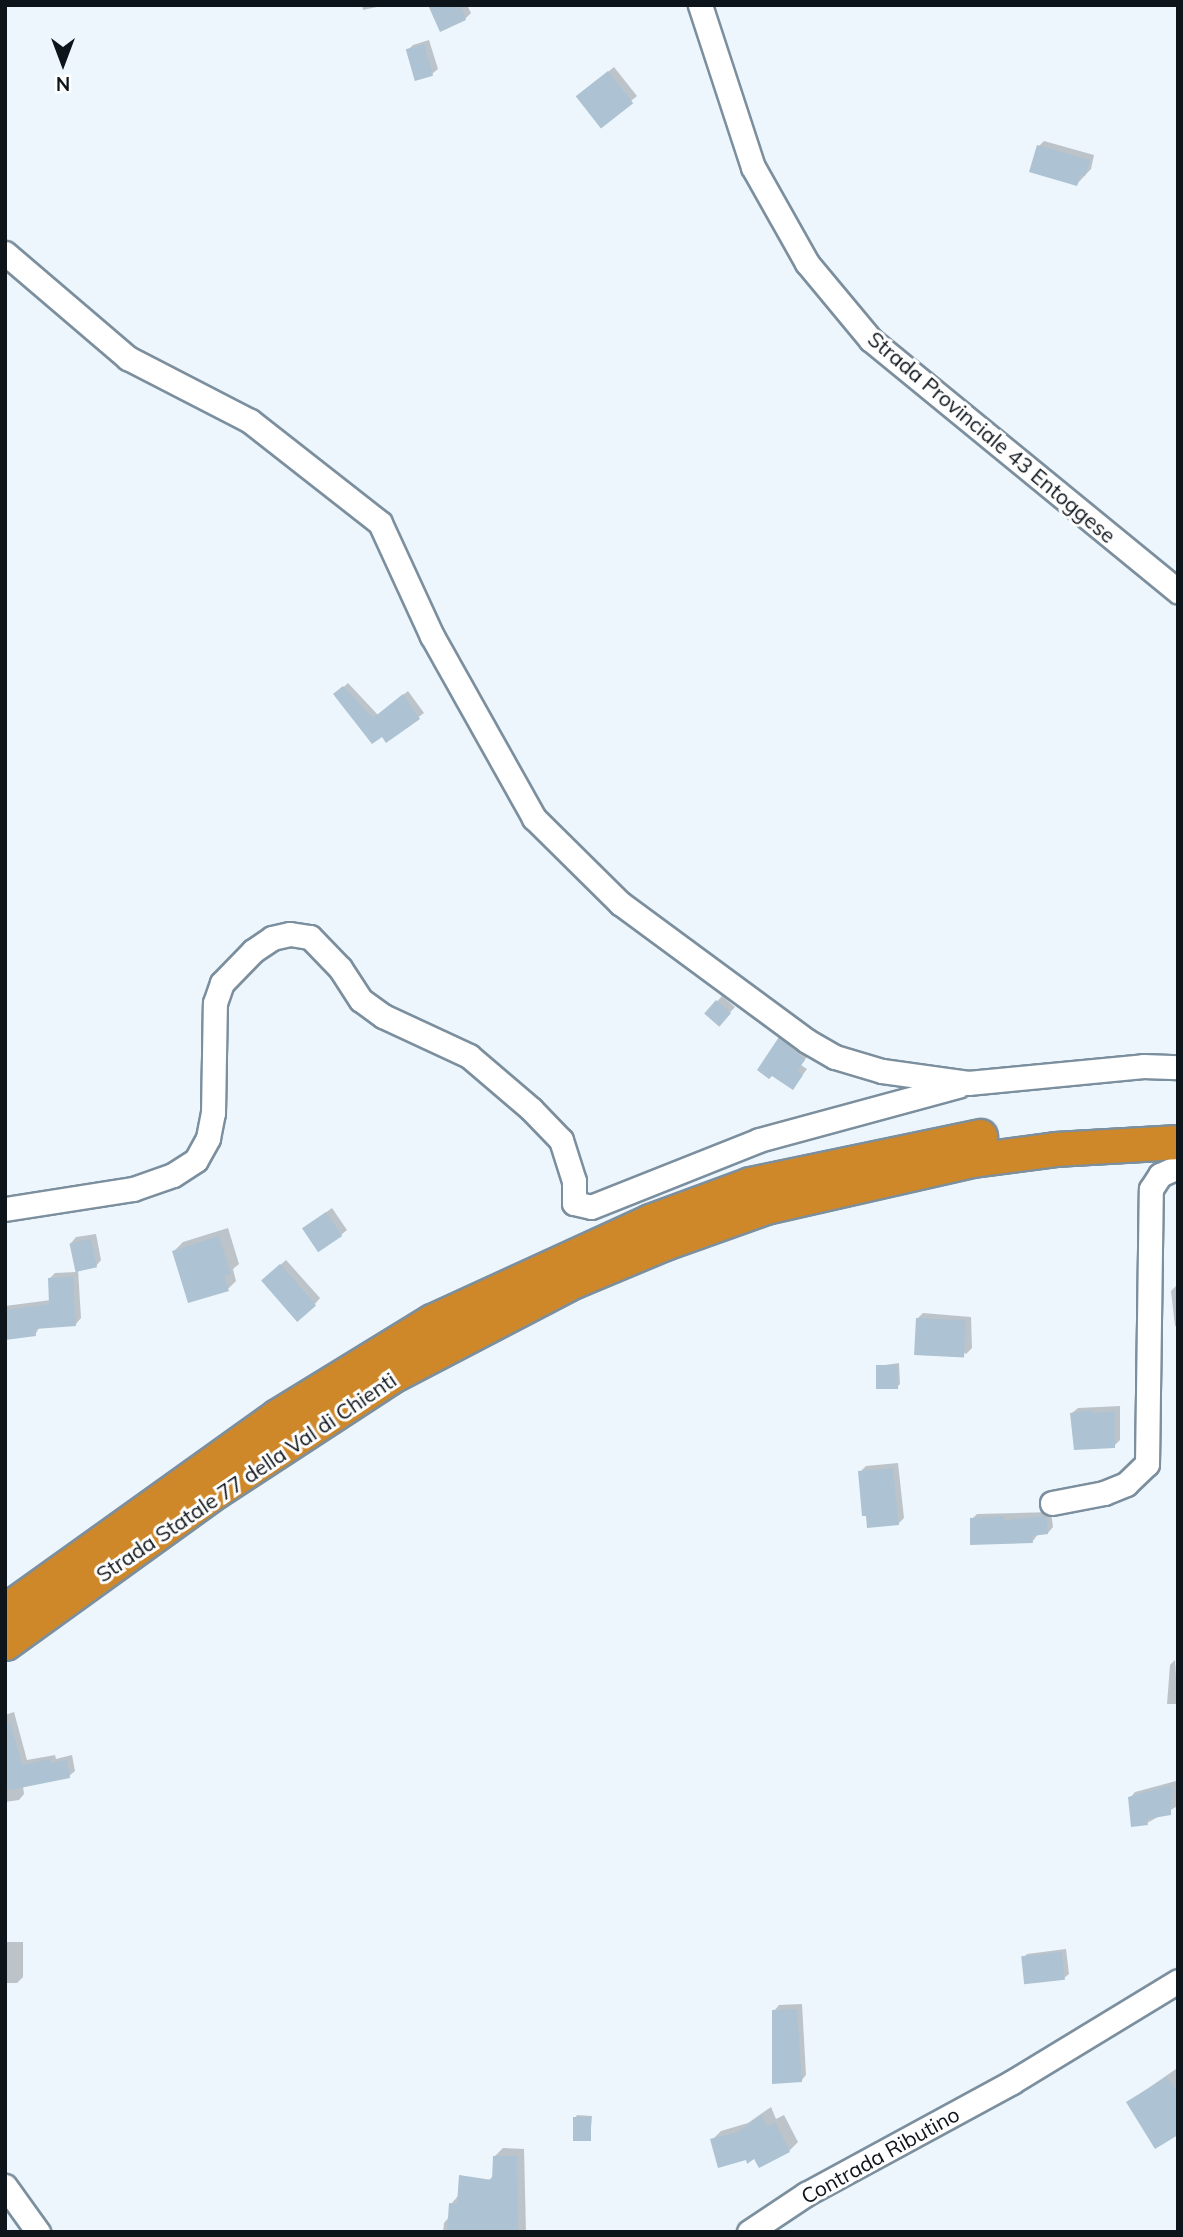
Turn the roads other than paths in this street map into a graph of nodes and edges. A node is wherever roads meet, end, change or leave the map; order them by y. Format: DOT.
graph roads {
  1 [pos="699,5"];
  2 [pos="5,253"];
  3 [pos="1178,591"];
  4 [pos="1178,1067"];
  5 [pos="968,1083"];
  6 [pos="1178,1121"];
  7 [pos="1178,1142"];
  8 [pos="1178,1167"];
  9 [pos="5,1209"];
  10 [pos="1052,1503"];
  11 [pos="5,1611"];
  12 [pos="5,1643"];
  13 [pos="1178,1981"];
  14 [pos="5,2186"];
  15 [pos="38,2232"];
  16 [pos="750,2232"];
  1 -- 3 [label="street, Strada Provinciale 43 Entoggese"];
  2 -- 5 [label="street"];
  4 -- 5 [label="street"];
  5 -- 9 [label="street"];
  6 -- 11 [label="highway, Strada Statale 77 della Val di Chienti"];
  7 -- 12 [label="highway, Strada Statale 77 della Val di Chienti"];
  8 -- 10 [label="street"];
  13 -- 16 [label="street, Contrada Ributino"];
  14 -- 15 [label="street"];
}
